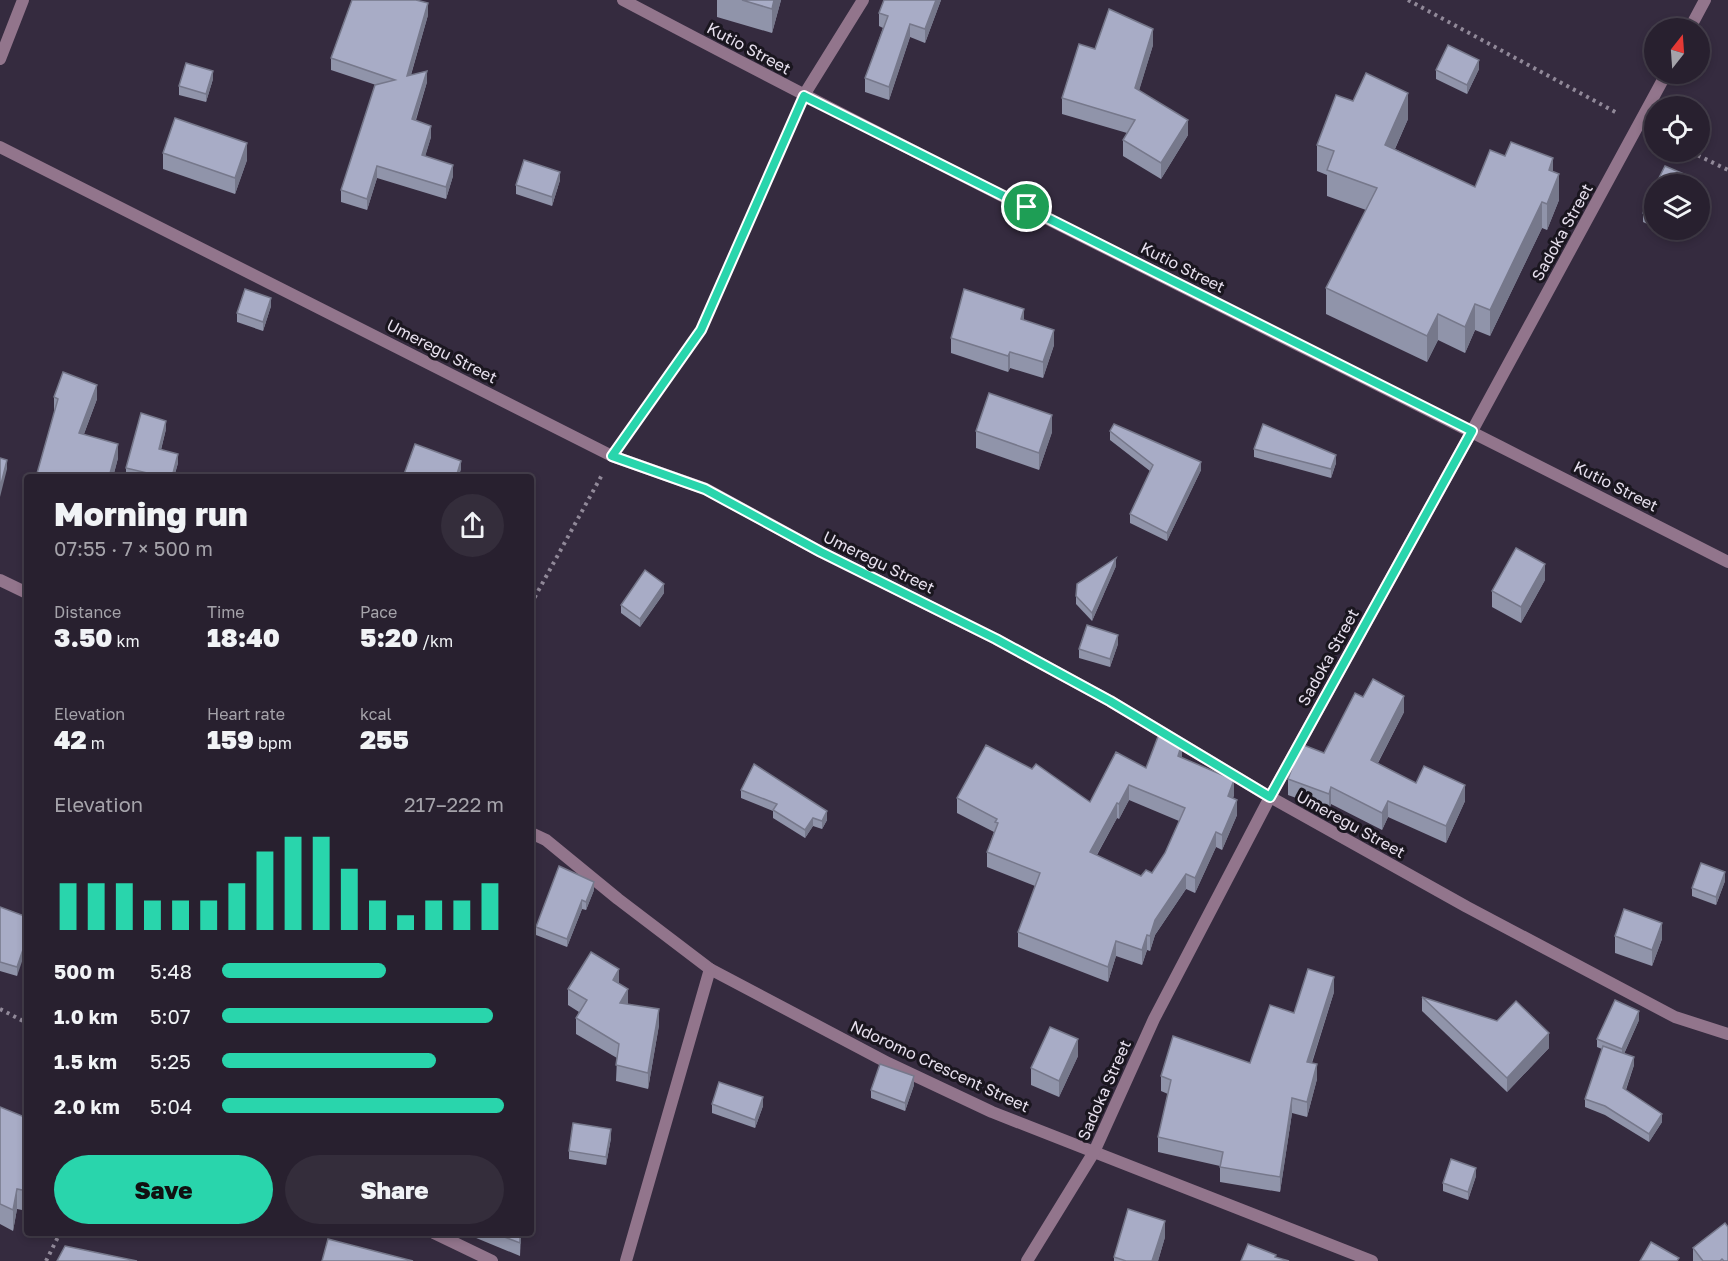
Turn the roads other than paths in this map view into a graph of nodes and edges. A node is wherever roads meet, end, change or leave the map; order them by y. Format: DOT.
graph roads {
  1 [pos="23,0"];
  2 [pos="623,0"];
  3 [pos="863,0"];
  4 [pos="1705,0"];
  5 [pos="1695,18"];
  6 [pos="0,58"];
  7 [pos="1661,84"];
  8 [pos="804,96"];
  9 [pos="0,147"];
  10 [pos="1472,431"];
  11 [pos="1728,562"];
  12 [pos="0,580"];
  13 [pos="24,592"];
  14 [pos="1270,797"];
  15 [pos="534,834"];
  16 [pos="710,969"];
  17 [pos="1728,1034"];
  18 [pos="1094,1152"];
  19 [pos="440,1236"];
  20 [pos="492,1261"];
  21 [pos="626,1261"];
  22 [pos="1027,1261"];
  23 [pos="1372,1261"];
  1 -- 6 [label="street"];
  2 -- 8 [label="street, Kutio Street"];
  3 -- 8 [label="street"];
  4 -- 5 [label="street"];
  7 -- 10 [label="street, Sadoka Street"];
  8 -- 10 [label="street, Kutio Street"];
  9 -- 14 [label="street, Umeregu Street"];
  10 -- 11 [label="street, Kutio Street"];
  10 -- 14 [label="street, Sadoka Street"];
  12 -- 13 [label="street"];
  14 -- 17 [label="street, Umeregu Street"];
  14 -- 18 [label="street, Sadoka Street"];
  15 -- 16 [label="street, Ndoromo Crescent Street"];
  16 -- 18 [label="street, Ndoromo Crescent Street"];
  16 -- 21 [label="street"];
  18 -- 22 [label="street, Sadoka Street"];
  18 -- 23 [label="street, Ndoromo Crescent Street"];
  19 -- 20 [label="street"];
}
